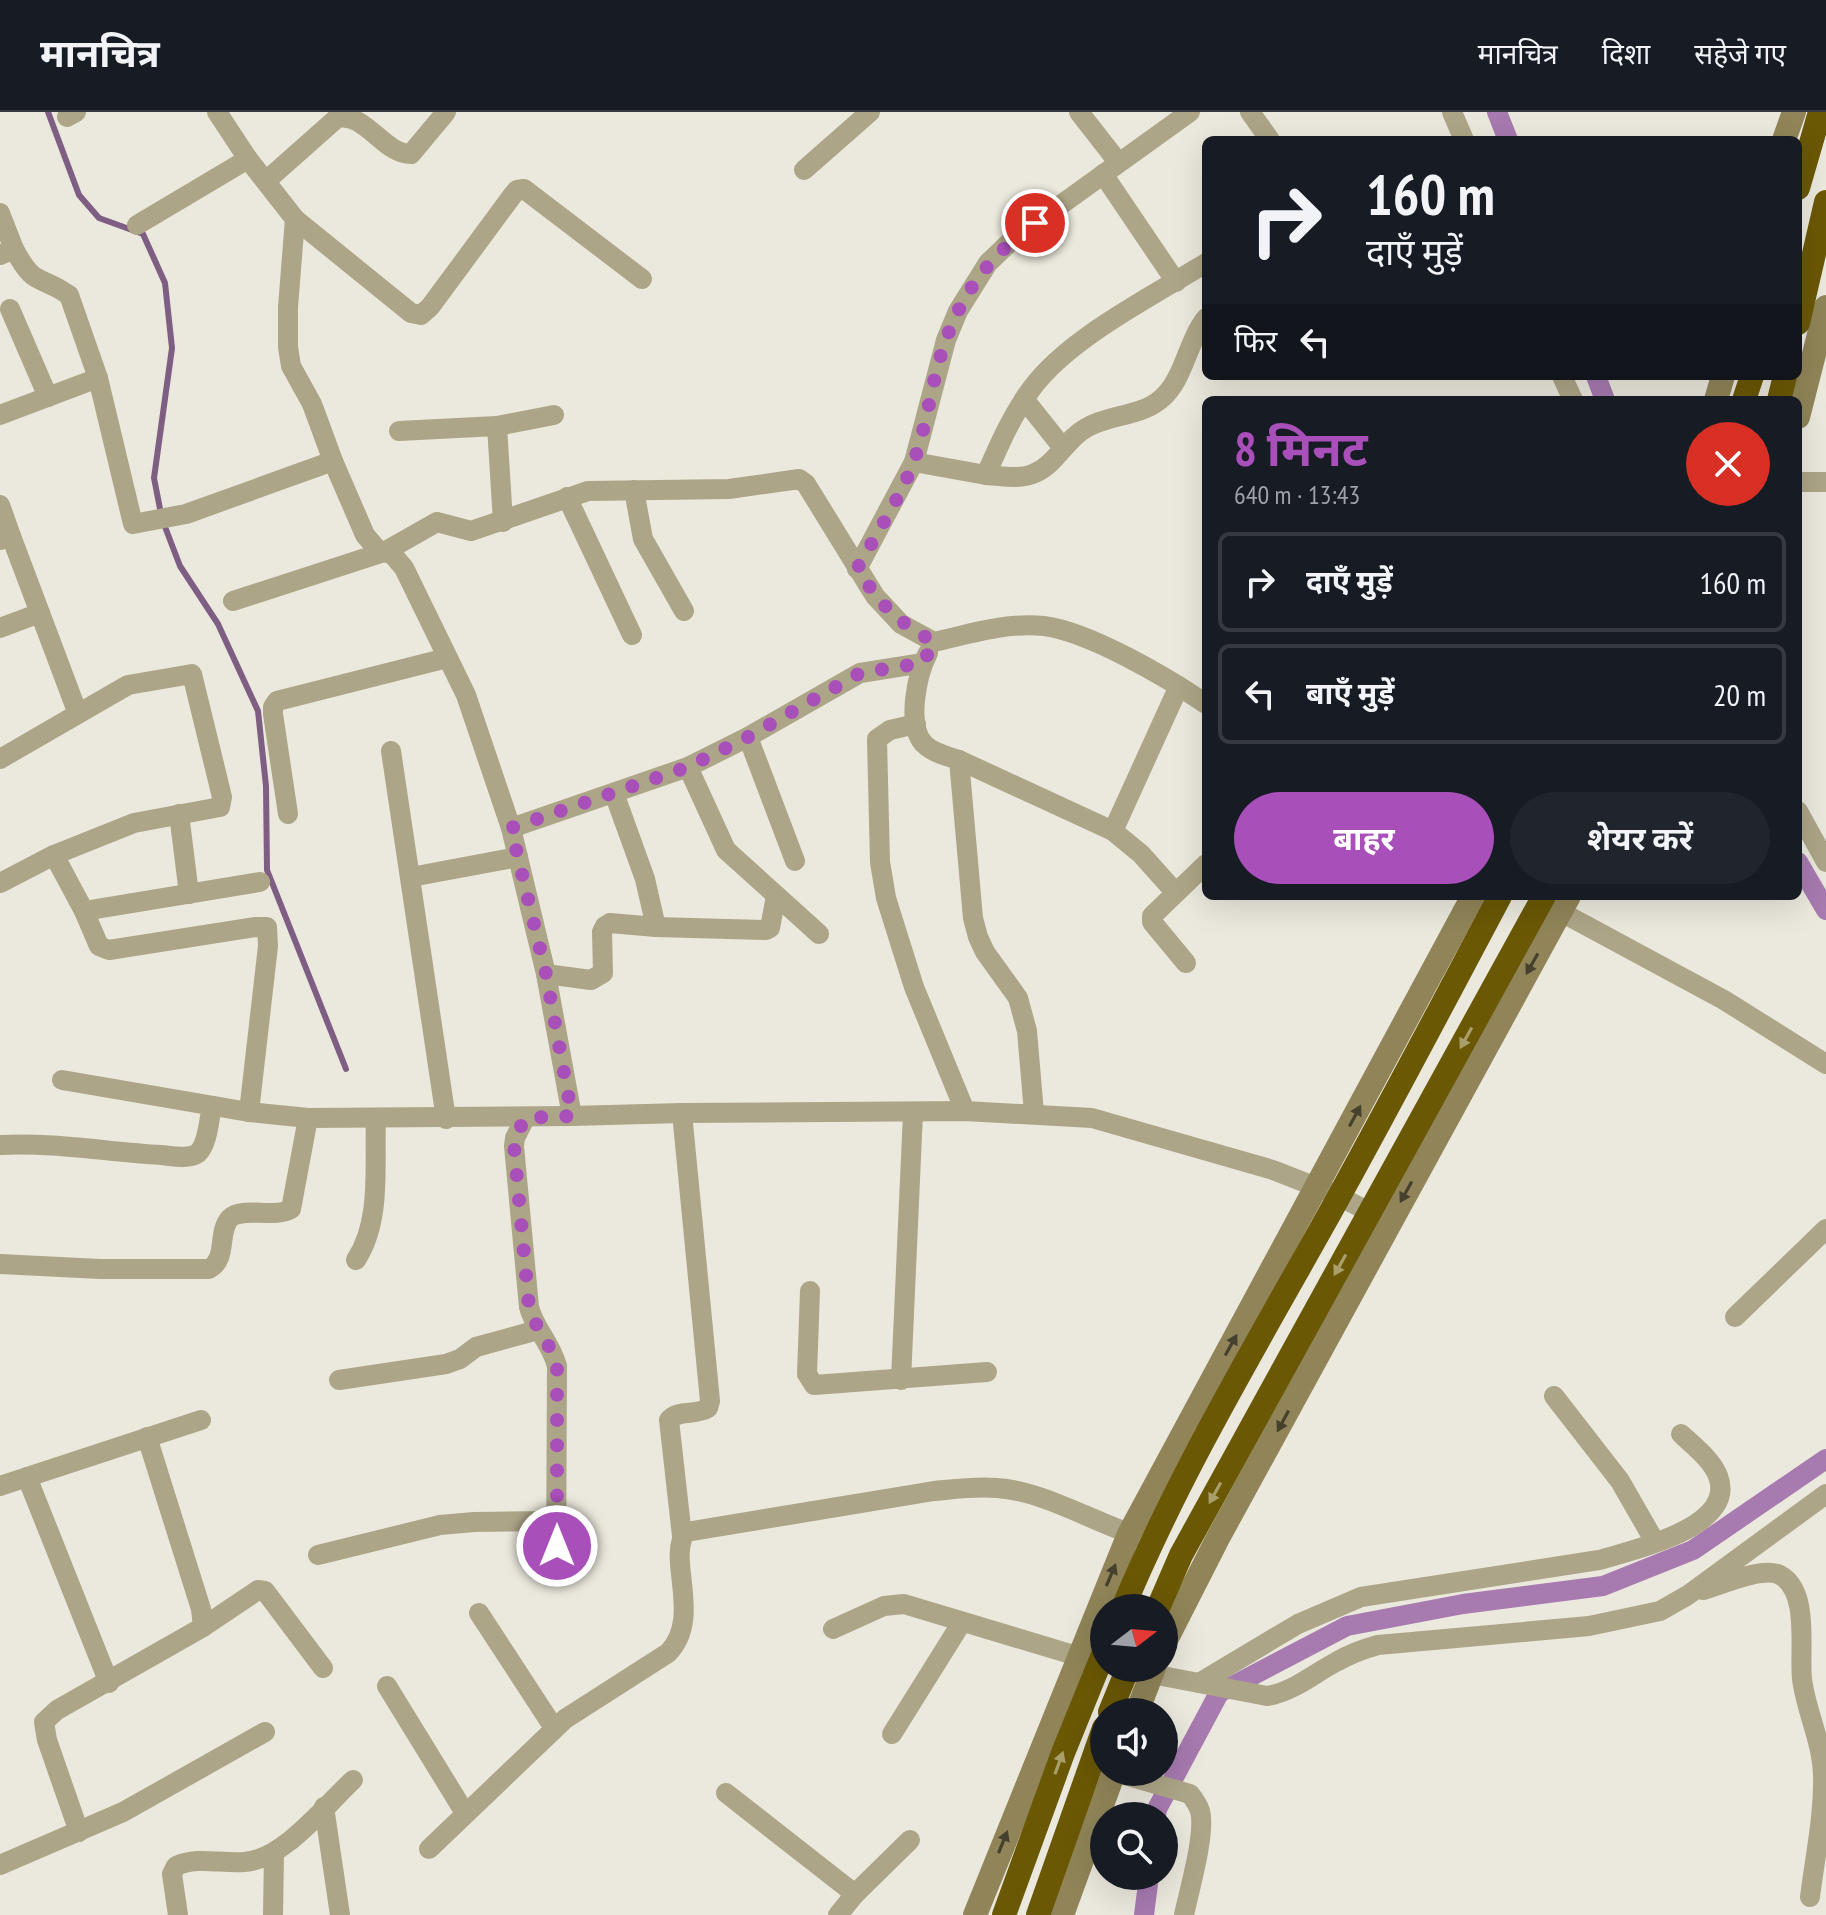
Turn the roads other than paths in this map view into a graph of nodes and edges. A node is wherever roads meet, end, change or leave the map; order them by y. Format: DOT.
graph roads {
  1 [pos="217,112"];
  2 [pos="446,112"];
  3 [pos="870,112"];
  4 [pos="1079,112"];
  5 [pos="1190,112"];
  6 [pos="1250,112"];
  7 [pos="1452,112"];
  8 [pos="1794,112"];
  9 [pos="1820,112"];
  10 [pos="1267,136"];
  11 [pos="1462,136"];
  12 [pos="1785,136"];
  13 [pos="248,159"];
  14 [pos="1111,168"];
  15 [pos="804,170"];
  16 [pos="1802,174"];
  17 [pos="266,181"];
  18 [pos="1826,202"];
  19 [pos="0,213"];
  20 [pos="295,219"];
  21 [pos="137,225"];
  22 [pos="7,252"];
  23 [pos="1202,266"];
  24 [pos="642,279"];
  25 [pos="1176,282"];
  26 [pos="1816,294"];
  27 [pos="1826,307"];
  28 [pos="10,309"];
  29 [pos="1802,317"];
  30 [pos="1202,323"];
  31 [pos="98,378"];
  32 [pos="48,397"];
  33 [pos="1024,399"];
  34 [pos="1802,401"];
  35 [pos="0,415"];
  36 [pos="554,415"];
  37 [pos="497,426"];
  38 [pos="399,431"];
  39 [pos="1063,448"];
  40 [pos="333,461"];
  41 [pos="914,462"];
  42 [pos="986,475"];
  43 [pos="1802,482"];
  44 [pos="1826,482"];
  45 [pos="634,490"];
  46 [pos="567,497"];
  47 [pos="0,505"];
  48 [pos="503,522"];
  49 [pos="6,538"];
  50 [pos="384,552"];
  51 [pos="857,569"];
  52 [pos="233,601"];
  53 [pos="684,611"];
  54 [pos="40,613"];
  55 [pos="0,628"];
  56 [pos="632,635"];
  57 [pos="934,642"];
  58 [pos="447,658"];
  59 [pos="923,663"];
  60 [pos="1179,686"];
  61 [pos="1202,701"];
  62 [pos="78,714"];
  63 [pos="916,724"];
  64 [pos="748,737"];
  65 [pos="391,751"];
  66 [pos="0,759"];
  67 [pos="959,760"];
  68 [pos="688,767"];
  69 [pos="614,793"];
  70 [pos="179,814"];
  71 [pos="288,814"];
  72 [pos="1802,818"];
  73 [pos="511,828"];
  74 [pos="1113,831"];
  75 [pos="54,855"];
  76 [pos="518,857"];
  77 [pos="795,861"];
  78 [pos="1826,862"];
  79 [pos="1202,868"];
  80 [pos="411,877"];
  81 [pos="260,882"];
  82 [pos="0,883"];
  83 [pos="1175,892"];
  84 [pos="189,894"];
  85 [pos="776,896"];
  86 [pos="1471,900"];
  87 [pos="1498,900"];
  88 [pos="1558,901"];
  89 [pos="84,911"];
  90 [pos="656,927"];
  91 [pos="819,934"];
  92 [pos="1186,963"];
  93 [pos="546,974"];
  94 [pos="1826,1064"];
  95 [pos="62,1080"];
  96 [pos="212,1106"];
  97 [pos="965,1111"];
  98 [pos="249,1112"];
  99 [pos="682,1113"];
  100 [pos="913,1113"];
  101 [pos="1034,1113"];
  102 [pos="572,1116"];
  103 [pos="308,1118"];
  104 [pos="525,1118"];
  105 [pos="365,1119"];
  106 [pos="446,1119"];
  107 [pos="0,1145"];
  108 [pos="1328,1191"];
  109 [pos="1369,1212"];
  110 [pos="1826,1229"];
  111 [pos="356,1260"];
  112 [pos="0,1264"];
  113 [pos="810,1291"];
  114 [pos="1735,1317"];
  115 [pos="538,1330"];
  116 [pos="987,1372"];
  117 [pos="339,1380"];
  118 [pos="901,1380"];
  119 [pos="1554,1396"];
  120 [pos="201,1420"];
  121 [pos="1681,1434"];
  122 [pos="147,1437"];
  123 [pos="27,1477"];
  124 [pos="0,1486"];
  125 [pos="1826,1494"];
  126 [pos="557,1521"];
  127 [pos="682,1536"];
  128 [pos="1140,1537"];
  129 [pos="1655,1542"];
  130 [pos="318,1555"];
  131 [pos="556,1571"];
  132 [pos="1126,1594"];
  133 [pos="1126,1594"];
  134 [pos="1164,1594"];
  135 [pos="1688,1595"];
  136 [pos="479,1613"];
  137 [pos="1178,1617"];
  138 [pos="962,1622"];
  139 [pos="203,1627"];
  140 [pos="833,1629"];
  141 [pos="1090,1658"];
  142 [pos="323,1668"];
  143 [pos="1178,1677"];
  144 [pos="1098,1682"];
  145 [pos="1098,1682"];
  146 [pos="109,1683"];
  147 [pos="1209,1685"];
  148 [pos="387,1686"];
  149 [pos="554,1728"];
  150 [pos="265,1732"];
  151 [pos="892,1734"];
  152 [pos="353,1780"];
  153 [pos="1090,1784"];
  154 [pos="1109,1786"];
  155 [pos="1162,1786"];
  156 [pos="726,1793"];
  157 [pos="324,1807"];
  158 [pos="465,1813"];
  159 [pos="79,1832"];
  160 [pos="910,1840"];
  161 [pos="429,1849"];
  162 [pos="274,1853"];
  163 [pos="0,1865"];
  164 [pos="855,1894"];
  165 [pos="1810,1897"];
  166 [pos="178,1915"];
  167 [pos="273,1915"];
  168 [pos="340,1915"];
  169 [pos="838,1915"];
  170 [pos="975,1915"];
  171 [pos="1004,1915"];
  172 [pos="1038,1915"];
  173 [pos="1062,1915"];
  174 [pos="1184,1915"];
  1 -- 13 [label="street"];
  2 -- 17 [label="street"];
  3 -- 15 [label="street"];
  4 -- 14 [label="street"];
  5 -- 14 [label="street"];
  6 -- 10 [label="street"];
  7 -- 11 [label="street"];
  8 -- 12 [label="street"];
  9 -- 16 [label="highway"];
  13 -- 17 [label="street"];
  13 -- 21 [label="street"];
  14 -- 25 [label="street"];
  14 -- 41 [label="street"];
  17 -- 20 [label="street"];
  18 -- 26 [label="highway"];
  19 -- 22 [label="street"];
  20 -- 24 [label="street"];
  20 -- 40 [label="street"];
  22 -- 31 [label="street"];
  23 -- 25 [label="street"];
  25 -- 33 [label="street"];
  26 -- 29 [label="highway"];
  27 -- 34 [label="street"];
  28 -- 32 [label="street"];
  30 -- 39 [label="street"];
  31 -- 32 [label="street"];
  31 -- 40 [label="street"];
  32 -- 35 [label="street"];
  33 -- 39 [label="street"];
  33 -- 42 [label="street"];
  36 -- 37 [label="street"];
  37 -- 38 [label="street"];
  37 -- 48 [label="street"];
  39 -- 42 [label="street"];
  40 -- 50 [label="street"];
  41 -- 42 [label="street"];
  41 -- 51 [label="street"];
  43 -- 44 [label="street"];
  45 -- 46 [label="street"];
  45 -- 51 [label="street"];
  45 -- 53 [label="street"];
  46 -- 48 [label="street"];
  46 -- 56 [label="street"];
  47 -- 49 [label="street"];
  48 -- 50 [label="street"];
  49 -- 54 [label="street"];
  50 -- 52 [label="street"];
  50 -- 58 [label="street"];
  51 -- 57 [label="street"];
  54 -- 55 [label="street"];
  54 -- 62 [label="street"];
  57 -- 59 [label="street"];
  57 -- 60 [label="street"];
  58 -- 71 [label="street"];
  58 -- 73 [label="street"];
  59 -- 63 [label="street"];
  59 -- 64 [label="street"];
  60 -- 61 [label="street"];
  60 -- 74 [label="street"];
  62 -- 66 [label="street"];
  62 -- 70 [label="street"];
  63 -- 67 [label="street"];
  63 -- 97 [label="street"];
  64 -- 68 [label="street"];
  64 -- 77 [label="street"];
  65 -- 80 [label="street"];
  67 -- 74 [label="street"];
  67 -- 101 [label="street"];
  68 -- 69 [label="street"];
  68 -- 85 [label="street"];
  69 -- 73 [label="street"];
  69 -- 90 [label="street"];
  70 -- 75 [label="street"];
  70 -- 84 [label="street"];
  72 -- 78 [label="street"];
  73 -- 76 [label="street"];
  74 -- 83 [label="street"];
  75 -- 82 [label="street"];
  75 -- 89 [label="street"];
  76 -- 80 [label="street"];
  76 -- 93 [label="street"];
  79 -- 83 [label="street"];
  80 -- 106 [label="street"];
  81 -- 84 [label="street"];
  83 -- 92 [label="street"];
  84 -- 89 [label="street"];
  85 -- 90 [label="street"];
  85 -- 91 [label="street"];
  108 -- 86 [label="street, one-way"];
  87 -- 108 [label="highway"];
  88 -- 94 [label="street"];
  88 -- 109 [label="highway, one-way"];
  88 -- 137 [label="street, one-way"];
  89 -- 98 [label="street"];
  90 -- 93 [label="street"];
  93 -- 102 [label="street"];
  95 -- 96 [label="street"];
  96 -- 98 [label="street"];
  96 -- 107 [label="street"];
  97 -- 100 [label="street"];
  97 -- 101 [label="street"];
  98 -- 103 [label="street"];
  99 -- 100 [label="street"];
  99 -- 102 [label="street"];
  99 -- 127 [label="street"];
  100 -- 118 [label="street"];
  101 -- 108 [label="street"];
  102 -- 104 [label="street"];
  103 -- 105 [label="street"];
  103 -- 112 [label="street"];
  104 -- 106 [label="street"];
  104 -- 115 [label="street"];
  105 -- 106 [label="street"];
  105 -- 111 [label="street"];
  108 -- 109 [label="street"];
  128 -- 108 [label="highway, one-way"];
  109 -- 134 [label="highway, one-way"];
  110 -- 114 [label="street"];
  113 -- 118 [label="street"];
  115 -- 117 [label="street"];
  115 -- 126 [label="street"];
  116 -- 118 [label="street"];
  119 -- 129 [label="street"];
  120 -- 122 [label="street"];
  121 -- 129 [label="street"];
  122 -- 123 [label="street"];
  122 -- 139 [label="street"];
  123 -- 124 [label="street"];
  123 -- 146 [label="street"];
  125 -- 135 [label="street"];
  126 -- 130 [label="street"];
  126 -- 131 [label="street"];
  127 -- 128 [label="street"];
  127 -- 149 [label="street"];
  128 -- 132 [label="highway"];
  133 -- 128 [label="street, one-way"];
  129 -- 147 [label="street"];
  135 -- 147 [label="street"];
  135 -- 165 [label="street"];
  136 -- 149 [label="street"];
  138 -- 140 [label="street"];
  138 -- 141 [label="street"];
  138 -- 151 [label="street"];
  139 -- 142 [label="street"];
  139 -- 146 [label="street"];
  143 -- 147 [label="street"];
  170 -- 144 [label="street, one-way"];
  171 -- 145 [label="highway, one-way"];
  146 -- 159 [label="street"];
  148 -- 158 [label="street"];
  149 -- 158 [label="street"];
  150 -- 159 [label="street"];
  152 -- 157 [label="street"];
  153 -- 172 [label="highway"];
  154 -- 173 [label="street"];
  155 -- 174 [label="street"];
  156 -- 164 [label="street"];
  157 -- 162 [label="street"];
  157 -- 168 [label="street"];
  158 -- 161 [label="street"];
  159 -- 163 [label="street"];
  160 -- 164 [label="street"];
  162 -- 166 [label="street"];
  162 -- 167 [label="street"];
  164 -- 169 [label="street"];
}
